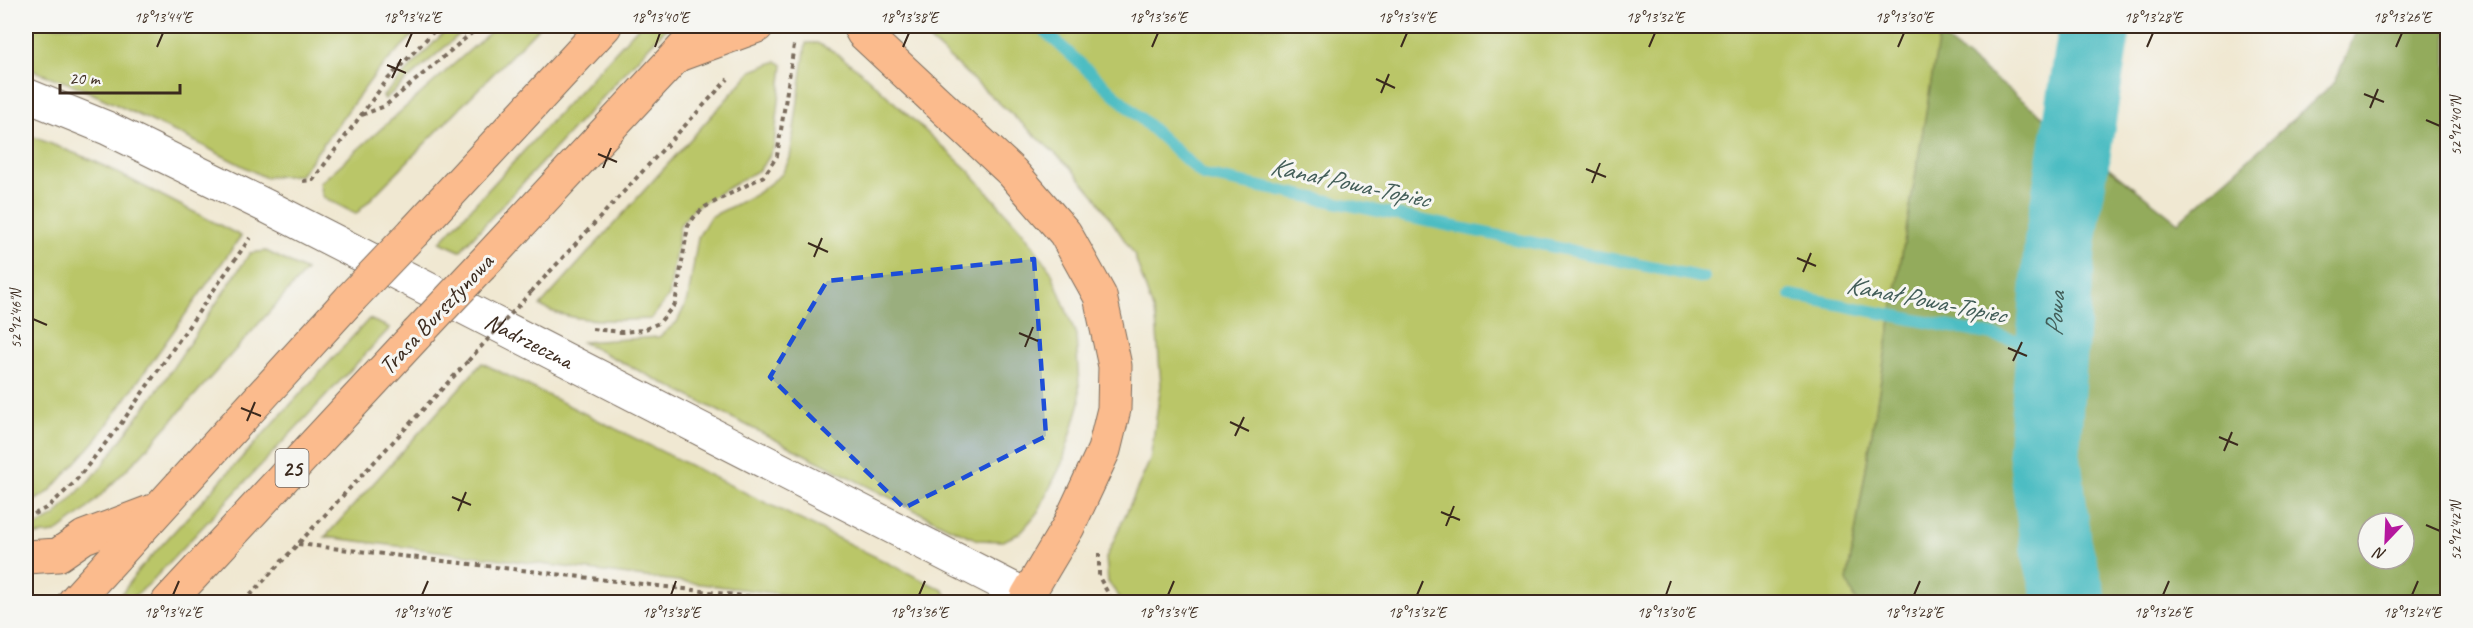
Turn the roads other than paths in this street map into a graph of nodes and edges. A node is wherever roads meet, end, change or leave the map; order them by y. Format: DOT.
graph roads {
  1 [pos="605,26"];
  2 [pos="704,26"];
  3 [pos="757,26"];
  4 [pos="854,28"];
  5 [pos="677,56"];
  6 [pos="26,94"];
  7 [pos="160,508"];
  8 [pos="26,557"];
  9 [pos="1027,596"];
  10 [pos="74,603"];
  11 [pos="168,603"];
  1 -- 7 [label="main road, bridge"];
  2 -- 5 [label="main road, Trasa Bursztynowa / 25"];
  3 -- 5 [label="main road"];
  4 -- 9 [label="main road"];
  5 -- 11 [label="main road, Trasa Bursztynowa / 25, bridge"];
  6 -- 9 [label="street, Nadrzeczna"];
  7 -- 8 [label="main road"];
  7 -- 10 [label="main road"];
}
